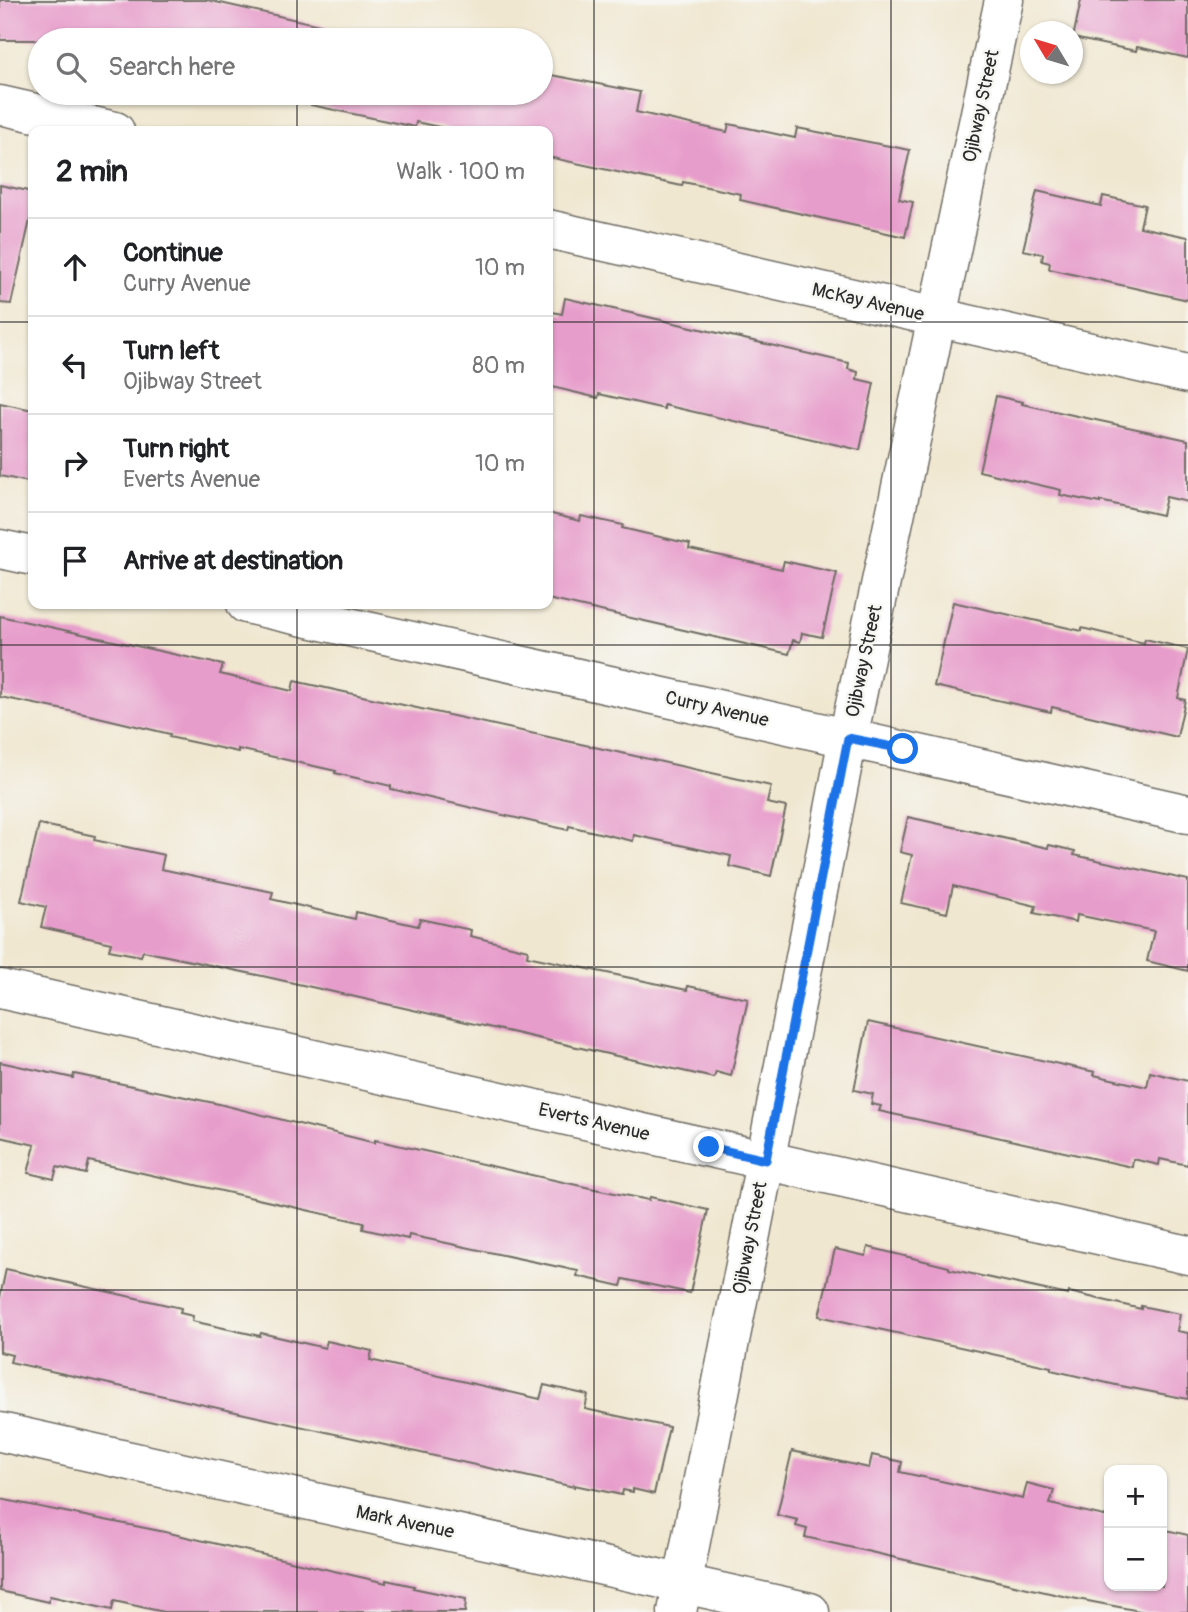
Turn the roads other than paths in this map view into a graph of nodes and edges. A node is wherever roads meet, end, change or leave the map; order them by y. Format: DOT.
graph roads {
  1 [pos="1004,0"];
  2 [pos="0,105"];
  3 [pos="93,126"];
  4 [pos="553,230"];
  5 [pos="935,317"];
  6 [pos="1188,374"];
  7 [pos="0,549"];
  8 [pos="28,555"];
  9 [pos="268,609"];
  10 [pos="848,738"];
  11 [pos="1188,814"];
  12 [pos="0,989"];
  13 [pos="766,1160"];
  14 [pos="1188,1255"];
  15 [pos="0,1432"];
  16 [pos="680,1598"];
  17 [pos="810,1612"];
  1 -- 5 [label="street, Ojibway Street"];
  2 -- 3 [label="street"];
  4 -- 5 [label="street, McKay Avenue"];
  5 -- 6 [label="street, McKay Avenue"];
  5 -- 10 [label="street, Ojibway Street"];
  7 -- 8 [label="street"];
  9 -- 10 [label="street, Curry Avenue"];
  10 -- 11 [label="street, Curry Avenue"];
  10 -- 13 [label="street, Ojibway Street"];
  12 -- 13 [label="street, Everts Avenue"];
  13 -- 14 [label="street, Everts Avenue"];
  13 -- 16 [label="street, Ojibway Street"];
  15 -- 16 [label="street, Mark Avenue"];
  16 -- 17 [label="street, Mark Avenue"];
}
